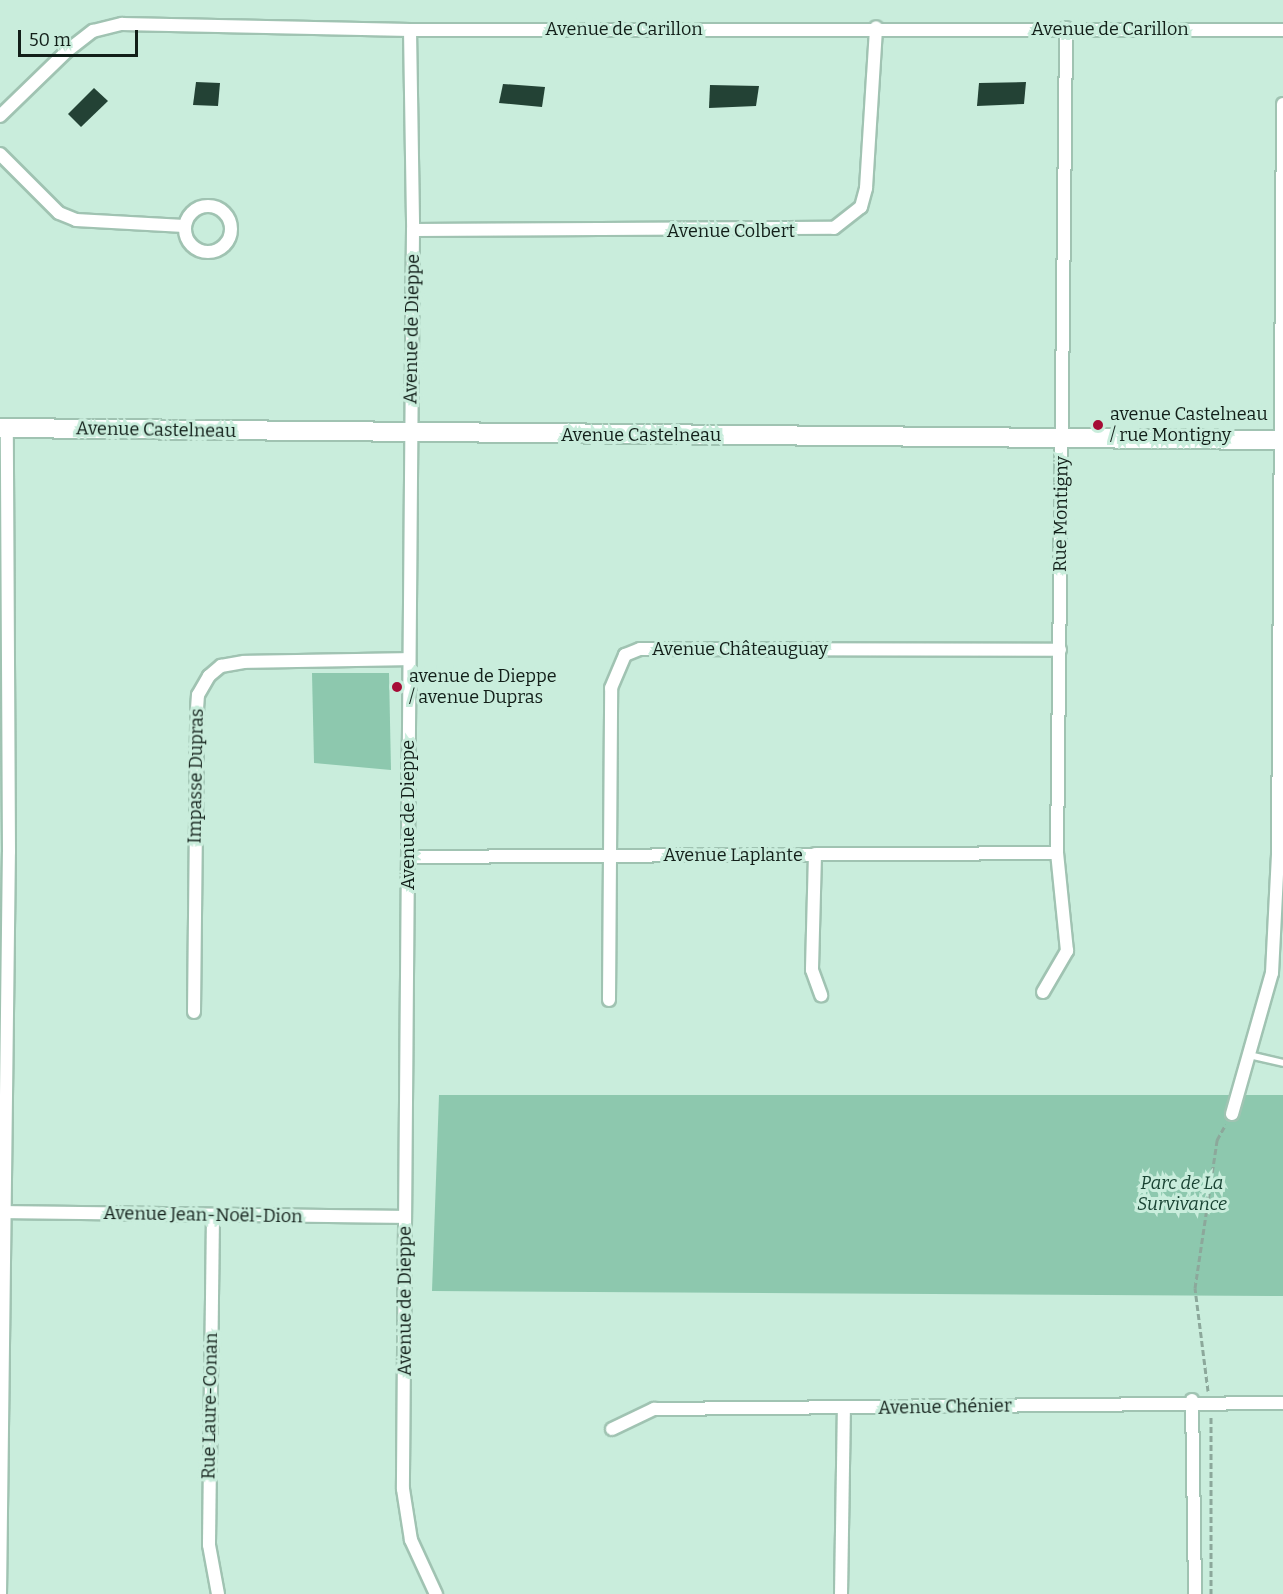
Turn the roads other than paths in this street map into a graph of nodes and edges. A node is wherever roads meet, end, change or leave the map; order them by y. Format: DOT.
graph roads {
  1 [pos="876,27"];
  2 [pos="1066,28"];
  3 [pos="410,30"];
  4 [pos="1283,30"];
  5 [pos="1283,104"];
  6 [pos="0,116"];
  7 [pos="0,154"];
  8 [pos="184,226"];
  9 [pos="413,230"];
  10 [pos="4,428"];
  11 [pos="411,433"];
  12 [pos="1062,438"];
  13 [pos="1282,440"];
  14 [pos="5,648"];
  15 [pos="1060,650"];
  16 [pos="409,659"];
  17 [pos="5,852"];
  18 [pos="1058,853"];
  19 [pos="815,854"];
  20 [pos="1280,854"];
  21 [pos="609,855"];
  22 [pos="408,856"];
  23 [pos="1043,992"];
  24 [pos="821,995"];
  25 [pos="609,1000"];
  26 [pos="194,1012"];
  27 [pos="3,1033"];
  28 [pos="1249,1055"];
  29 [pos="1283,1063"];
  30 [pos="1232,1114"];
  31 [pos="1,1212"];
  32 [pos="213,1216"];
  33 [pos="405,1217"];
  34 [pos="1192,1400"];
  35 [pos="1283,1403"];
  36 [pos="844,1409"];
  37 [pos="612,1429"];
  38 [pos="0,1594"];
  39 [pos="218,1594"];
  40 [pos="436,1594"];
  41 [pos="841,1594"];
  42 [pos="1195,1594"];
  1 -- 2 [label="street, Avenue de Carillon"];
  1 -- 3 [label="street, Avenue de Carillon"];
  1 -- 9 [label="street, Avenue Colbert"];
  2 -- 4 [label="street, Avenue de Carillon"];
  2 -- 12 [label="street, Rue Montigny"];
  3 -- 6 [label="street, Avenue de Carillon"];
  3 -- 9 [label="street, Avenue de Dieppe"];
  5 -- 13 [label="street"];
  7 -- 8 [label="street"];
  9 -- 11 [label="street, Avenue de Dieppe"];
  10 -- 11 [label="street, Avenue Castelneau"];
  10 -- 14 [label="street"];
  11 -- 12 [label="street, Avenue Castelneau"];
  11 -- 16 [label="street, Avenue de Dieppe"];
  12 -- 13 [label="street, Avenue Castelneau"];
  12 -- 15 [label="street, Rue Montigny"];
  13 -- 20 [label="street"];
  14 -- 17 [label="street"];
  15 -- 18 [label="street, Rue Montigny"];
  15 -- 21 [label="street, Avenue Châteauguay"];
  16 -- 22 [label="street, Avenue de Dieppe"];
  16 -- 26 [label="street, Impasse Dupras"];
  17 -- 27 [label="street"];
  18 -- 19 [label="street, Avenue Laplante"];
  18 -- 23 [label="street, Rue Montigny"];
  19 -- 21 [label="street, Avenue Laplante"];
  19 -- 24 [label="street"];
  20 -- 28 [label="street"];
  21 -- 22 [label="street, Avenue Laplante"];
  21 -- 25 [label="street, Avenue Châteauguay"];
  22 -- 33 [label="street, Avenue de Dieppe"];
  27 -- 31 [label="street"];
  28 -- 29 [label="lane"];
  28 -- 30 [label="street"];
  31 -- 32 [label="street, Avenue Jean-Noël-Dion"];
  31 -- 38 [label="street"];
  32 -- 33 [label="street, Avenue Jean-Noël-Dion"];
  32 -- 39 [label="street, Rue Laure-Conan"];
  33 -- 40 [label="street, Avenue de Dieppe"];
  34 -- 35 [label="street, Avenue Chénier"];
  34 -- 36 [label="street, Avenue Chénier"];
  34 -- 42 [label="street"];
  36 -- 37 [label="street, Avenue Chénier"];
  36 -- 41 [label="street"];
}
